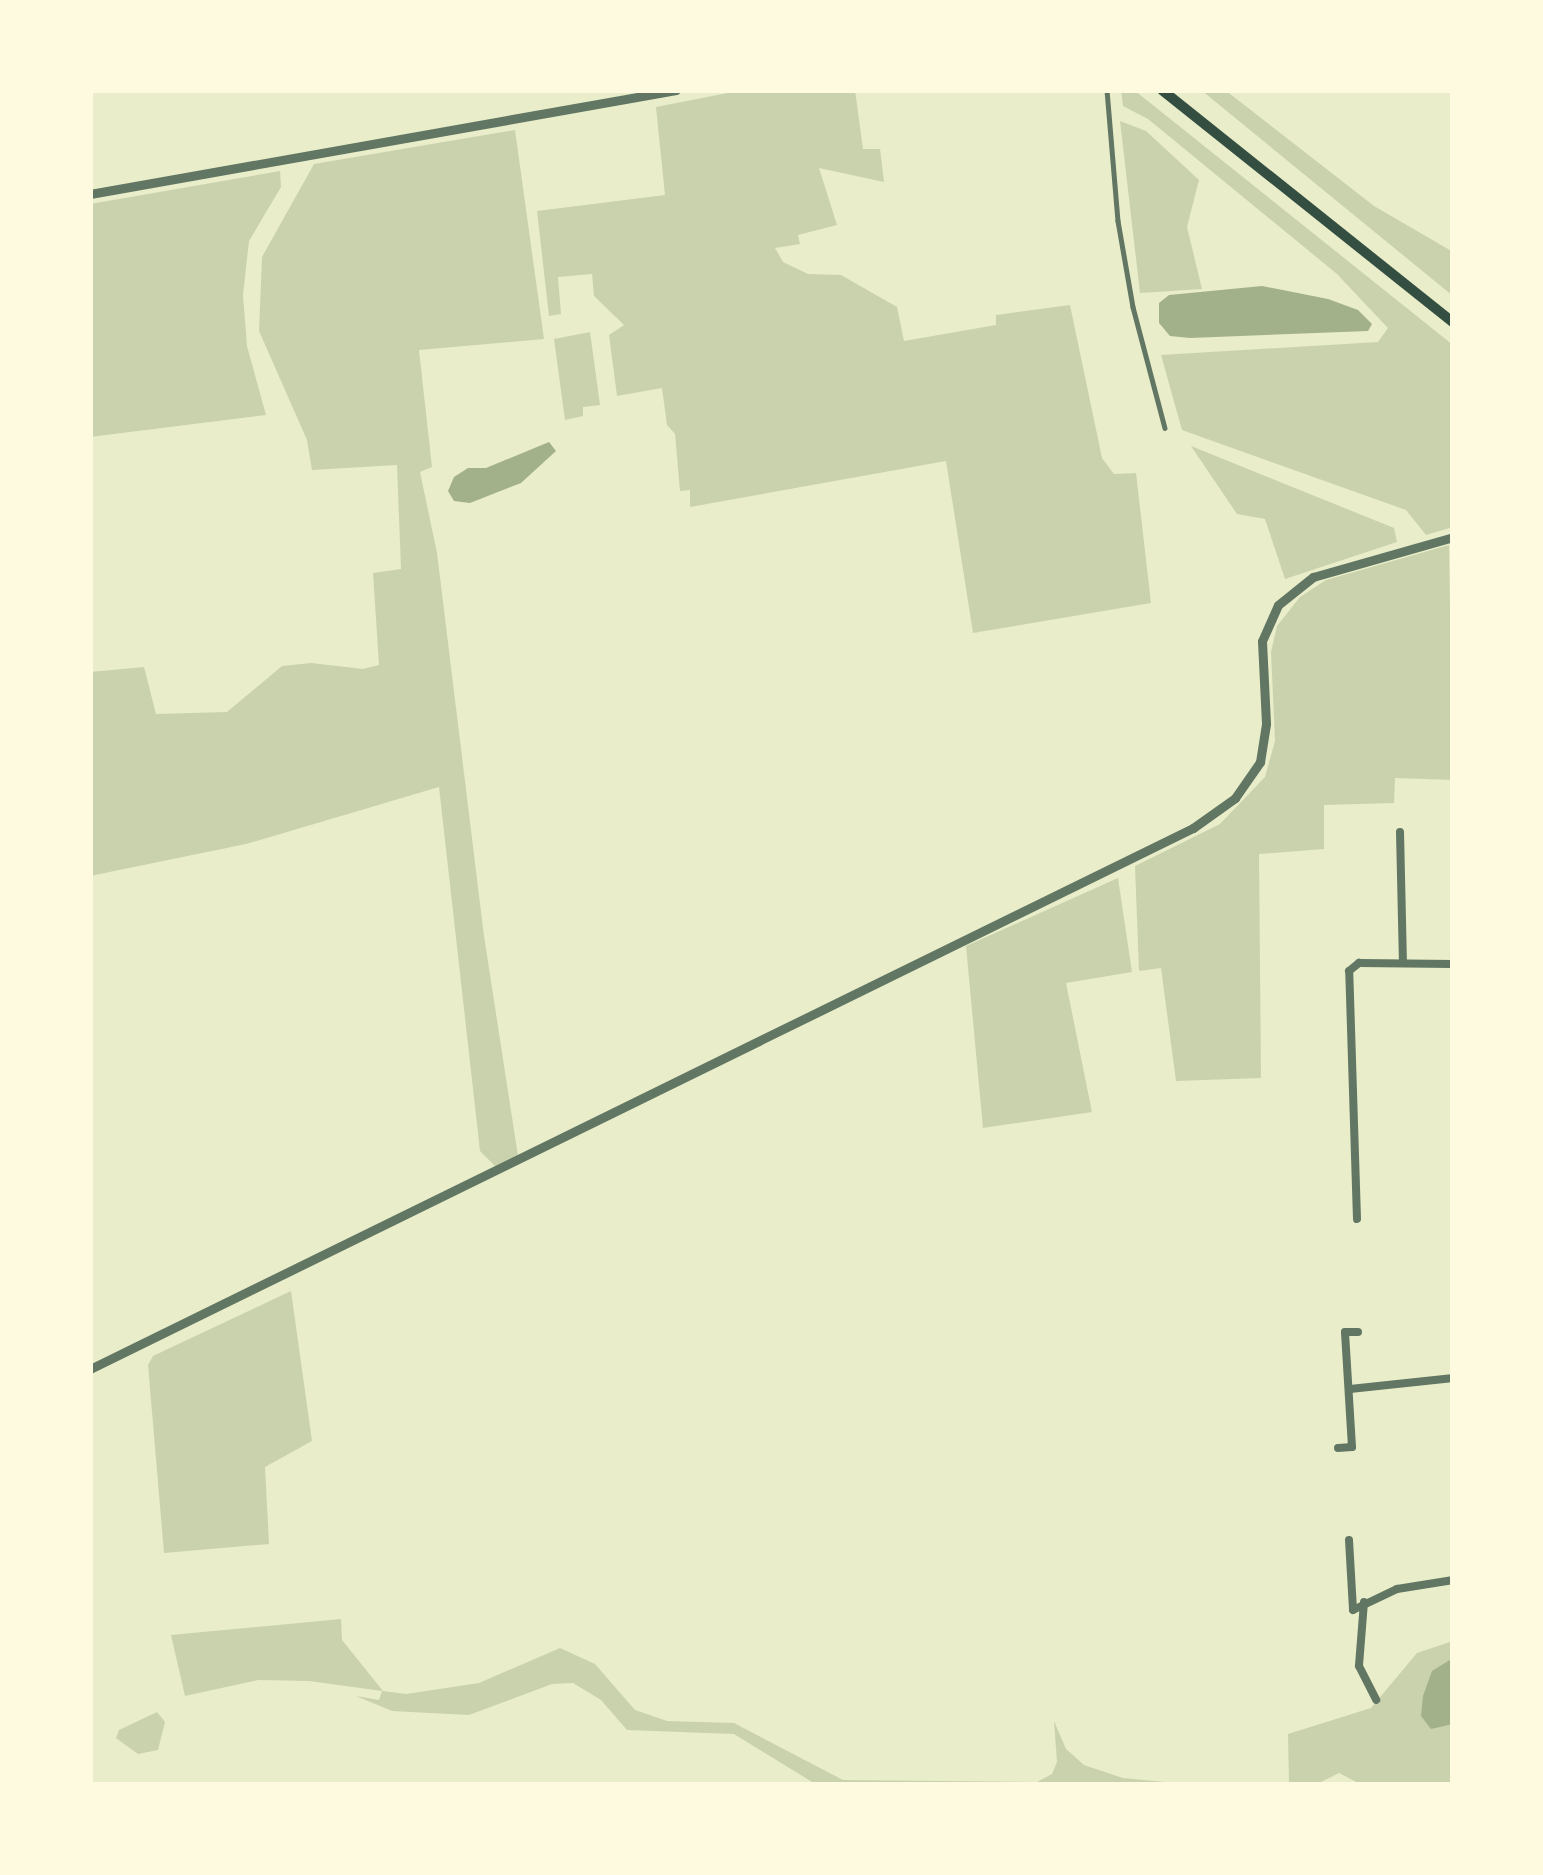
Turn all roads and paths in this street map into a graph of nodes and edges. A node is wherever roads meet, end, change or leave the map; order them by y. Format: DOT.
graph roads {
  1 [pos="676,90"];
  2 [pos="1107,90"];
  3 [pos="1162,90"];
  4 [pos="90,194"];
  5 [pos="1453,322"];
  6 [pos="1165,428"];
  7 [pos="1453,536"];
  8 [pos="1400,832"];
  9 [pos="1403,962"];
  10 [pos="1453,964"];
  11 [pos="1357,1220"];
  12 [pos="1358,1332"];
  13 [pos="90,1369"];
  14 [pos="1453,1378"];
  15 [pos="1350,1389"];
  16 [pos="1339,1448"];
  17 [pos="1349,1540"];
  18 [pos="1453,1580"];
  19 [pos="1364,1602"];
  20 [pos="1376,1700"];
  1 -- 4 [label="street"];
  2 -- 6 [label="lane"];
  3 -- 5 [label="main road"];
  7 -- 13 [label="street"];
  8 -- 9 [label="street"];
  9 -- 10 [label="street"];
  9 -- 11 [label="street"];
  12 -- 15 [label="street"];
  14 -- 15 [label="street"];
  15 -- 16 [label="street"];
  17 -- 19 [label="street"];
  18 -- 19 [label="street"];
  19 -- 20 [label="street"];
}
